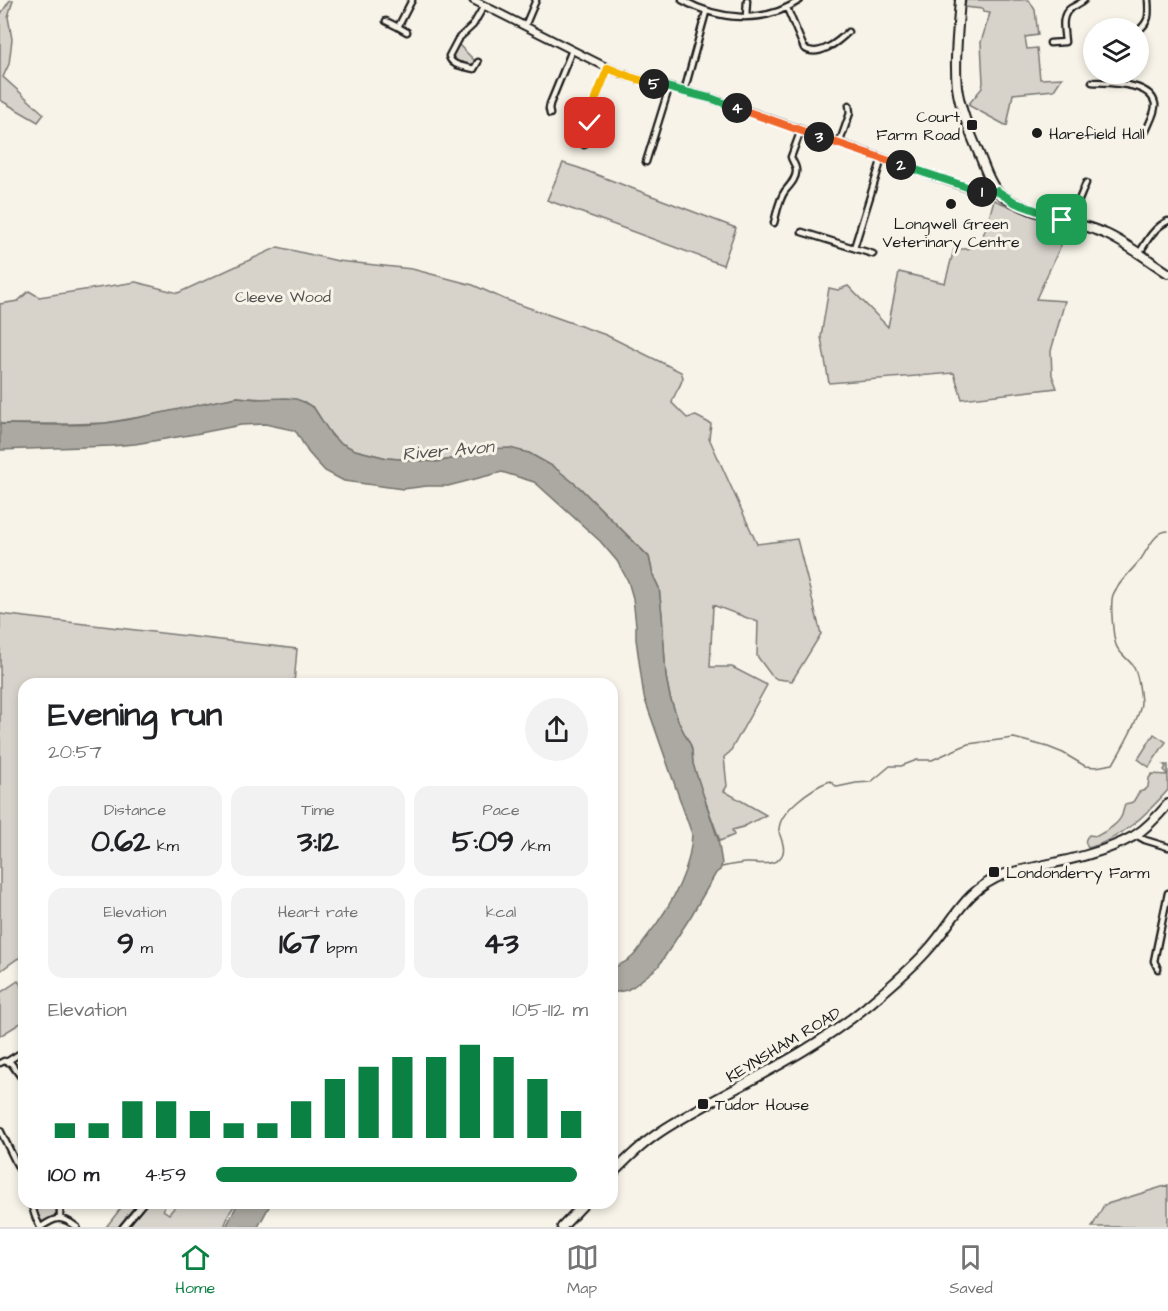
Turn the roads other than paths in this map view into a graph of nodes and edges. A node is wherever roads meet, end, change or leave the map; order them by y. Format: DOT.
graph roads {
  1 [pos="412,0"];
  2 [pos="472,0"];
  3 [pos="536,0"];
  4 [pos="682,0"];
  5 [pos="747,0"];
  6 [pos="800,0"];
  7 [pos="960,0"];
  8 [pos="1084,0"];
  9 [pos="1148,0"];
  10 [pos="484,6"];
  11 [pos="787,8"];
  12 [pos="706,12"];
  13 [pos="746,16"];
  14 [pos="1148,18"];
  15 [pos="386,21"];
  16 [pos="525,26"];
  17 [pos="398,27"];
  18 [pos="407,32"];
  19 [pos="848,32"];
  20 [pos="1050,43"];
  21 [pos="572,50"];
  22 [pos="478,62"];
  23 [pos="608,68"];
  24 [pos="474,69"];
  25 [pos="474,76"];
  26 [pos="1124,84"];
  27 [pos="669,88"];
  28 [pos="684,92"];
  29 [pos="849,105"];
  30 [pos="856,112"];
  31 [pos="850,113"];
  32 [pos="550,114"];
  33 [pos="1149,123"];
  34 [pos="1156,126"];
  35 [pos="801,130"];
  36 [pos="1146,130"];
  37 [pos="839,144"];
  38 [pos="584,145"];
  39 [pos="882,158"];
  40 [pos="646,162"];
  41 [pos="1086,183"];
  42 [pos="997,191"];
  43 [pos="1168,221"];
  44 [pos="1070,222"];
  45 [pos="774,223"];
  46 [pos="802,232"];
  47 [pos="854,248"];
  48 [pos="873,254"];
  49 [pos="1139,254"];
  50 [pos="1168,273"];
  51 [pos="1168,804"];
  52 [pos="1136,835"];
  53 [pos="1168,847"];
  54 [pos="1168,893"];
  55 [pos="1158,969"];
  56 [pos="18,1055"];
  57 [pos="8,1061"];
  58 [pos="0,1063"];
  59 [pos="18,1074"];
  60 [pos="0,1130"];
  61 [pos="18,1167"];
  62 [pos="618,1168"];
  63 [pos="32,1209"];
  64 [pos="60,1209"];
  65 [pos="138,1209"];
  66 [pos="579,1209"];
  67 [pos="60,1218"];
  68 [pos="41,1227"];
  69 [pos="77,1227"];
  70 [pos="123,1227"];
  71 [pos="562,1227"];
  1 -- 17 [label="street"];
  2 -- 10 [label="street"];
  3 -- 16 [label="street"];
  4 -- 12 [label="street"];
  5 -- 13 [label="street"];
  6 -- 11 [label="street"];
  7 -- 42 [label="main road"];
  8 -- 20 [label="street"];
  9 -- 14 [label="street"];
  10 -- 16 [label="street"];
  10 -- 24 [label="street"];
  11 -- 13 [label="street"];
  11 -- 19 [label="street"];
  12 -- 13 [label="street"];
  12 -- 28 [label="street"];
  15 -- 17 [label="street"];
  16 -- 21 [label="street"];
  17 -- 18 [label="street"];
  21 -- 23 [label="street"];
  21 -- 32 [label="street"];
  22 -- 24 [label="street"];
  23 -- 27 [label="street"];
  23 -- 38 [label="street"];
  24 -- 25 [label="street"];
  26 -- 33 [label="street"];
  27 -- 28 [label="street"];
  27 -- 40 [label="street"];
  28 -- 35 [label="street"];
  29 -- 31 [label="street"];
  30 -- 31 [label="street"];
  31 -- 37 [label="street"];
  33 -- 34 [label="street"];
  33 -- 36 [label="street"];
  35 -- 37 [label="street"];
  35 -- 45 [label="street"];
  37 -- 39 [label="street"];
  39 -- 42 [label="street"];
  39 -- 47 [label="street"];
  41 -- 44 [label="street"];
  42 -- 44 [label="main road"];
  43 -- 49 [label="street"];
  44 -- 49 [label="main road"];
  46 -- 47 [label="street"];
  47 -- 48 [label="street"];
  49 -- 50 [label="main road"];
  51 -- 52 [label="main road, KEYNSHAM ROAD"];
  52 -- 53 [label="street"];
  52 -- 62 [label="main road, KEYNSHAM ROAD"];
  54 -- 55 [label="street"];
  56 -- 57 [label="street"];
  57 -- 58 [label="street"];
  57 -- 59 [label="street"];
  60 -- 61 [label="street"];
  63 -- 68 [label="street"];
  64 -- 67 [label="street"];
  65 -- 70 [label="street"];
  66 -- 71 [label="main road"];
  67 -- 68 [label="street"];
  67 -- 69 [label="street"];
}
